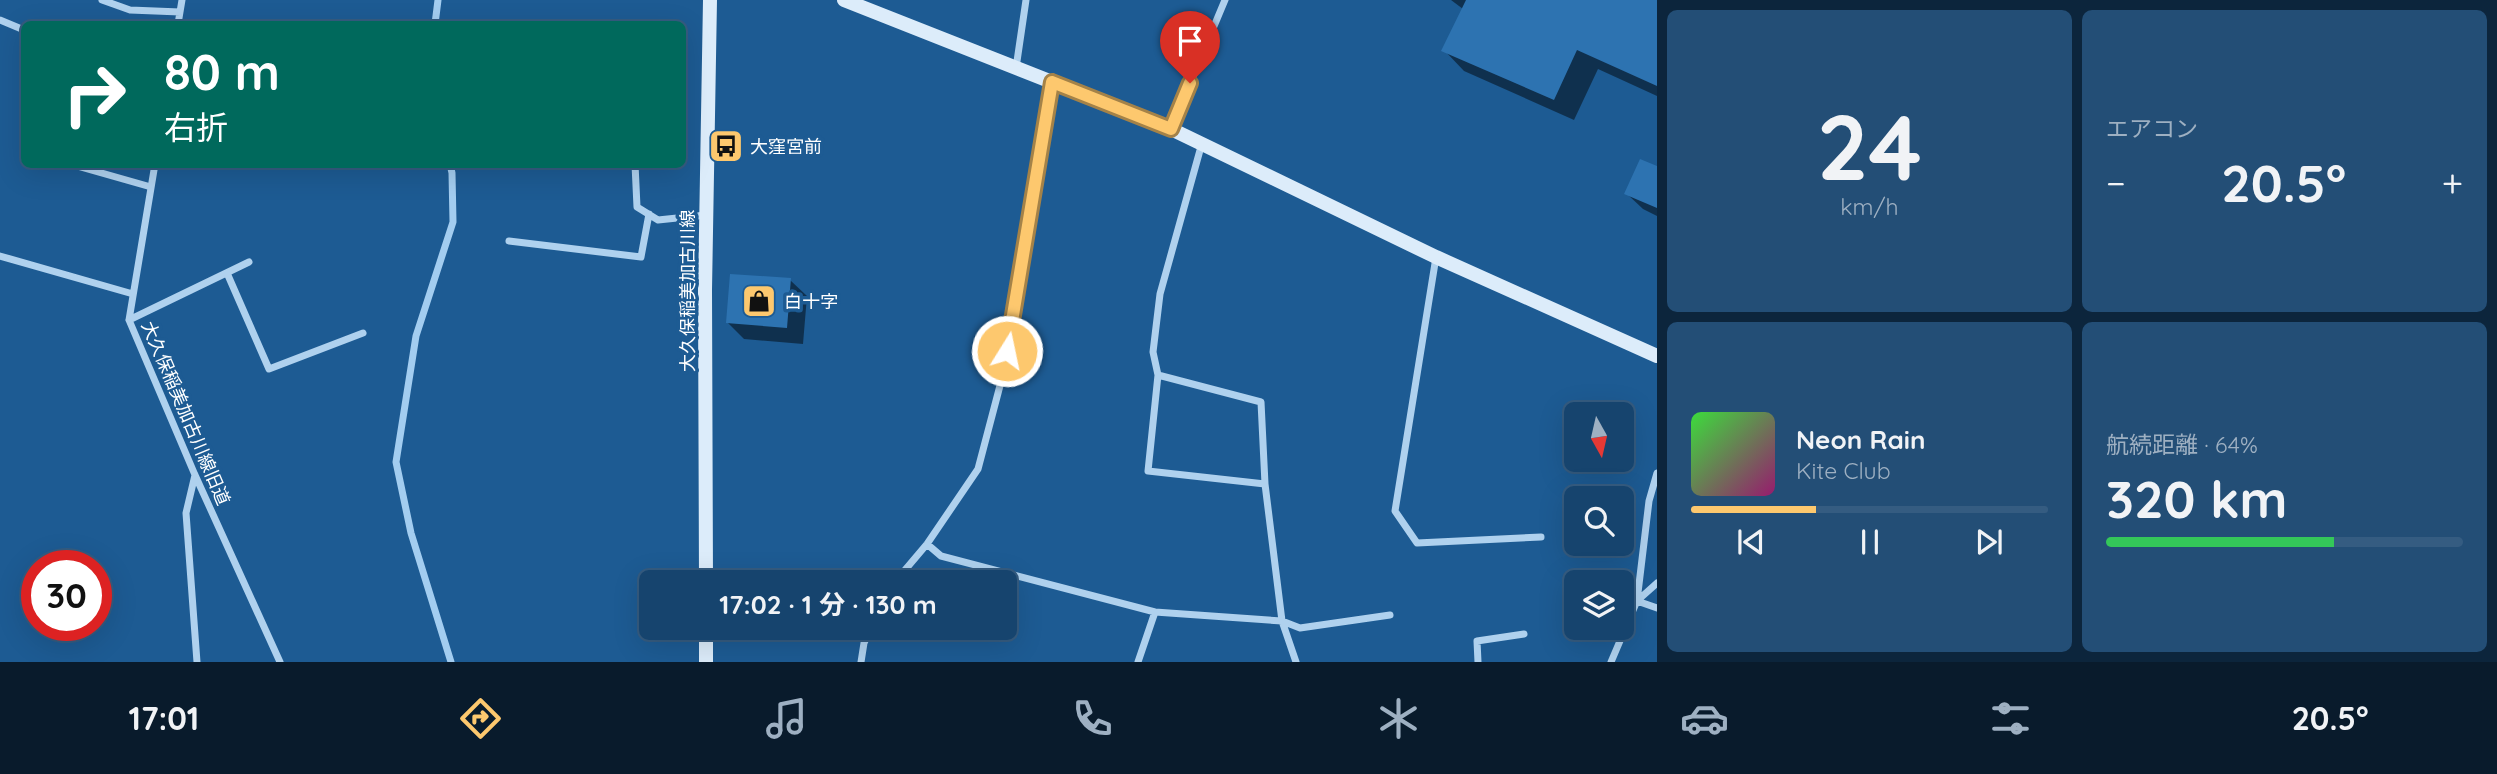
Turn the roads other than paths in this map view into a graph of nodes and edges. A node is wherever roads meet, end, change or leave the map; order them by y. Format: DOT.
graph roads {
  1 [pos="102,0"];
  2 [pos="181,0"];
  3 [pos="710,0"];
  4 [pos="1026,0"];
  5 [pos="1225,0"];
  6 [pos="851,1"];
  7 [pos="180,12"];
  8 [pos="0,20"];
  9 [pos="178,21"];
  10 [pos="21,29"];
  11 [pos="1016,68"];
  12 [pos="1052,82"];
  13 [pos="1171,129"];
  14 [pos="1202,143"];
  15 [pos="84,168"];
  16 [pos="154,168"];
  17 [pos="635,168"];
  18 [pos="151,187"];
  19 [pos="649,214"];
  20 [pos="706,215"];
  21 [pos="509,241"];
  22 [pos="0,256"];
  23 [pos="1436,257"];
  24 [pos="249,262"];
  25 [pos="227,273"];
  26 [pos="134,294"];
  27 [pos="129,320"];
  28 [pos="363,333"];
  29 [pos="1657,356"];
  30 [pos="1158,374"];
  31 [pos="1657,473"];
  32 [pos="195,475"];
  33 [pos="1265,484"];
  34 [pos="1541,537"];
  35 [pos="928,544"];
  36 [pos="706,570"];
  37 [pos="905,570"];
  38 [pos="1657,583"];
  39 [pos="1637,601"];
  40 [pos="1657,608"];
  41 [pos="1155,611"];
  42 [pos="1390,615"];
  43 [pos="1282,621"];
  44 [pos="1524,634"];
  45 [pos="706,640"];
  46 [pos="866,640"];
  47 [pos="197,662"];
  48 [pos="280,662"];
  49 [pos="706,662"];
  50 [pos="861,662"];
  51 [pos="1138,662"];
  52 [pos="1296,662"];
  53 [pos="1478,662"];
  54 [pos="1611,662"];
  1 -- 7 [label="street"];
  2 -- 7 [label="street"];
  3 -- 20 [label="street, 大久保稲美加古川線"];
  4 -- 11 [label="street"];
  5 -- 13 [label="street"];
  6 -- 11 [label="street"];
  7 -- 9 [label="street"];
  8 -- 10 [label="street"];
  11 -- 12 [label="street"];
  12 -- 13 [label="street"];
  12 -- 35 [label="street"];
  13 -- 14 [label="street"];
  14 -- 23 [label="street"];
  14 -- 30 [label="street"];
  15 -- 18 [label="street"];
  16 -- 18 [label="street, 大久保稲美加古川線旧道"];
  17 -- 19 [label="street"];
  18 -- 26 [label="street, 大久保稲美加古川線旧道"];
  19 -- 20 [label="street"];
  19 -- 21 [label="street"];
  20 -- 36 [label="street, 大久保稲美加古川線"];
  22 -- 26 [label="street"];
  23 -- 29 [label="street"];
  23 -- 34 [label="street"];
  24 -- 25 [label="street"];
  25 -- 27 [label="street"];
  25 -- 28 [label="street"];
  26 -- 27 [label="street, 大久保稲美加古川線旧道"];
  27 -- 32 [label="street, 大久保稲美加古川線旧道"];
  30 -- 33 [label="street"];
  30 -- 33 [label="street"];
  31 -- 39 [label="street"];
  32 -- 47 [label="street"];
  32 -- 48 [label="street, 大久保稲美加古川線旧道"];
  33 -- 43 [label="street"];
  35 -- 37 [label="street"];
  35 -- 41 [label="street"];
  38 -- 39 [label="street"];
  39 -- 40 [label="street"];
  39 -- 54 [label="street"];
  41 -- 43 [label="street"];
  41 -- 51 [label="street"];
  42 -- 43 [label="street"];
  43 -- 52 [label="street"];
  44 -- 53 [label="street"];
  45 -- 49 [label="street"];
  46 -- 50 [label="street"];
}
